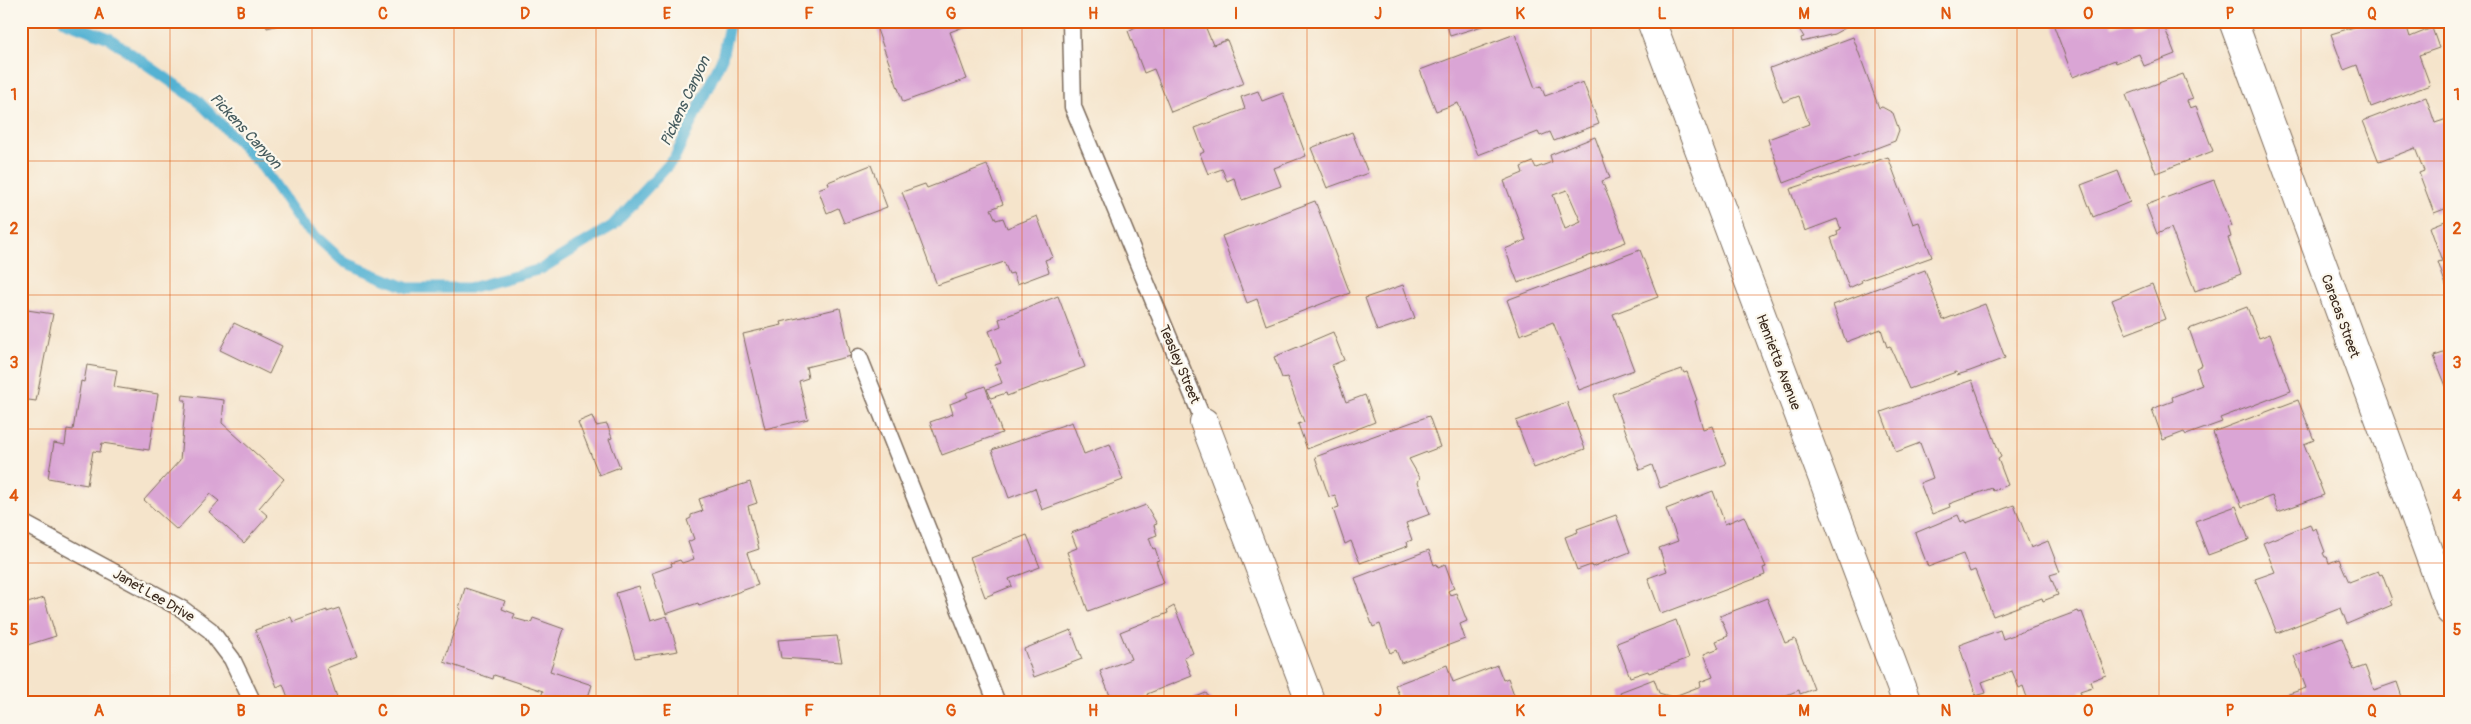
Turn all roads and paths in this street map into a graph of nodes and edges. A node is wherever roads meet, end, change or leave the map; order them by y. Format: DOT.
graph roads {
  1 [pos="1071,21"];
  2 [pos="1651,21"];
  3 [pos="2233,21"];
  4 [pos="859,357"];
  5 [pos="1204,422"];
  6 [pos="21,522"];
  7 [pos="2450,611"];
  8 [pos="253,703"];
  9 [pos="997,703"];
  10 [pos="1311,703"];
  11 [pos="1907,703"];
  1 -- 5 [label="lane, Teasley Street"];
  2 -- 11 [label="street, Henrietta Avenue"];
  3 -- 7 [label="street, Caracas Street"];
  4 -- 9 [label="lane"];
  5 -- 10 [label="street, Teasley Street"];
  6 -- 8 [label="lane, Janet Lee Drive"];
}
